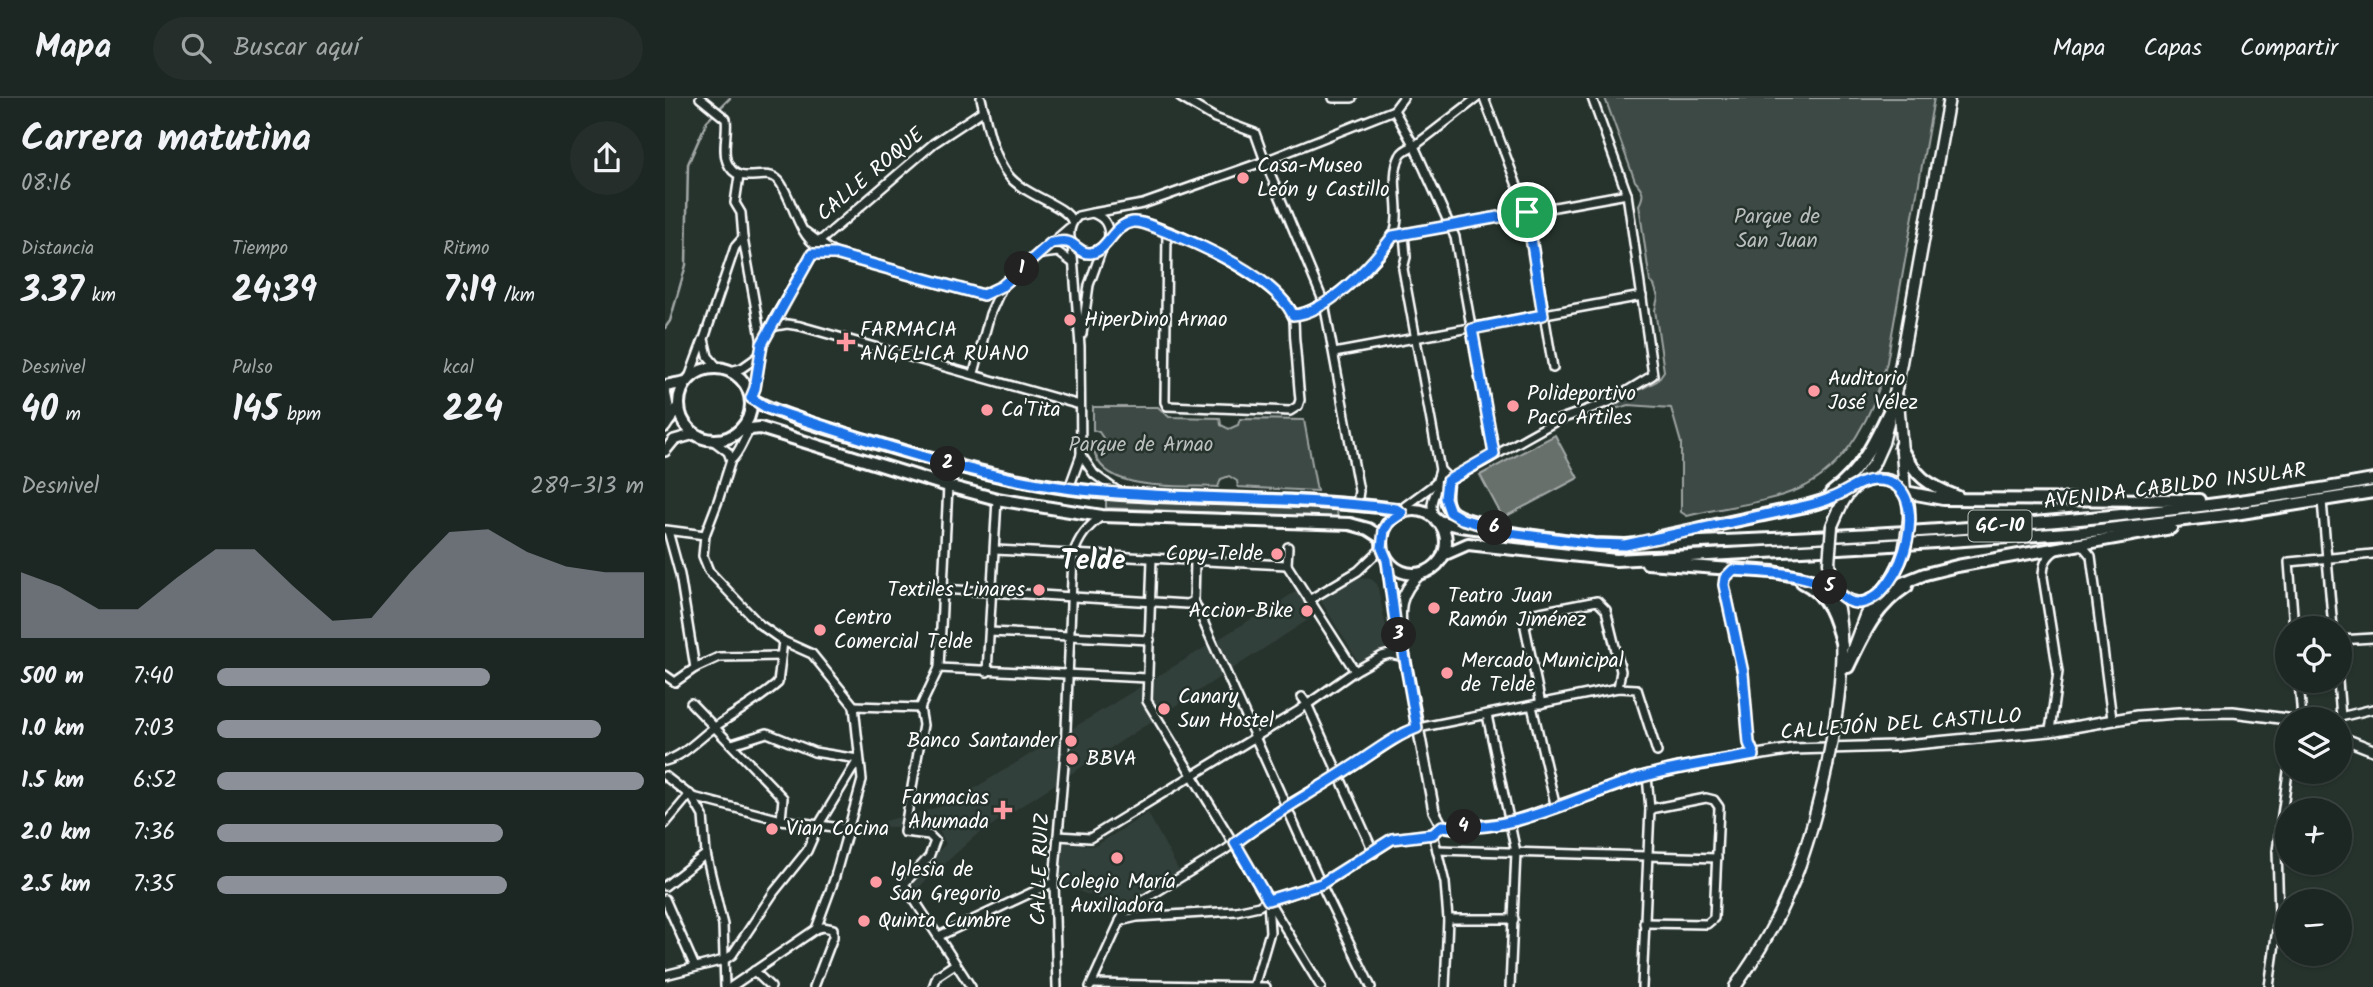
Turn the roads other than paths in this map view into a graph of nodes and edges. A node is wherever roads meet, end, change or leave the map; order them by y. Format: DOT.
graph roads {
  1 [pos="981,98"];
  2 [pos="1181,98"];
  3 [pos="1333,98"];
  4 [pos="1352,98"];
  5 [pos="1403,98"];
  6 [pos="1477,98"];
  7 [pos="1484,98"];
  8 [pos="1592,98"];
  9 [pos="1949,98"];
  10 [pos="701,99"];
  11 [pos="984,110"];
  12 [pos="1394,110"];
  13 [pos="1414,146"];
  14 [pos="1265,161"];
  15 [pos="739,176"];
  16 [pos="1627,194"];
  17 [pos="1137,206"];
  18 [pos="1527,212"];
  19 [pos="1092,213"];
  20 [pos="1136,222"];
  21 [pos="1071,225"];
  22 [pos="1451,227"];
  23 [pos="1167,232"];
  24 [pos="1404,234"];
  25 [pos="1393,236"];
  26 [pos="1109,237"];
  27 [pos="743,239"];
  28 [pos="1051,243"];
  29 [pos="818,244"];
  30 [pos="1072,244"];
  31 [pos="1102,248"];
  32 [pos="812,254"];
  33 [pos="835,254"];
  34 [pos="1038,255"];
  35 [pos="1073,263"];
  36 [pos="1002,286"];
  37 [pos="983,295"];
  38 [pos="1642,296"];
  39 [pos="1324,303"];
  40 [pos="782,305"];
  41 [pos="990,314"];
  42 [pos="1293,315"];
  43 [pos="1543,315"];
  44 [pos="757,321"];
  45 [pos="787,324"];
  46 [pos="770,327"];
  47 [pos="1472,329"];
  48 [pos="1416,338"];
  49 [pos="704,339"];
  50 [pos="762,344"];
  51 [pos="1080,346"];
  52 [pos="1335,353"];
  53 [pos="759,356"];
  54 [pos="718,368"];
  55 [pos="1553,368"];
  56 [pos="730,371"];
  57 [pos="974,373"];
  58 [pos="688,380"];
  59 [pos="1897,385"];
  60 [pos="665,386"];
  61 [pos="665,393"];
  62 [pos="751,398"];
  63 [pos="679,404"];
  64 [pos="1080,404"];
  65 [pos="1892,405"];
  66 [pos="667,423"];
  67 [pos="746,429"];
  68 [pos="695,434"];
  69 [pos="712,440"];
  70 [pos="1900,446"];
  71 [pos="665,451"];
  72 [pos="1494,454"];
  73 [pos="1080,455"];
  74 [pos="731,460"];
  75 [pos="1440,470"];
  76 [pos="2373,480"];
  77 [pos="1449,481"];
  78 [pos="1857,485"];
  79 [pos="947,486"];
  80 [pos="1069,488"];
  81 [pos="1905,492"];
  82 [pos="2373,492"];
  83 [pos="1121,494"];
  84 [pos="1961,498"];
  85 [pos="997,499"];
  86 [pos="2244,501"];
  87 [pos="2322,501"];
  88 [pos="1817,503"];
  89 [pos="1357,504"];
  90 [pos="1403,512"];
  91 [pos="2235,514"];
  92 [pos="1103,516"];
  93 [pos="1436,520"];
  94 [pos="666,531"];
  95 [pos="1509,533"];
  96 [pos="705,535"];
  97 [pos="1382,543"];
  98 [pos="1625,545"];
  99 [pos="2082,545"];
  100 [pos="1288,547"];
  101 [pos="2057,549"];
  102 [pos="995,550"];
  103 [pos="2373,554"];
  104 [pos="1073,555"];
  105 [pos="1443,555"];
  106 [pos="2327,558"];
  107 [pos="1152,559"];
  108 [pos="1387,560"];
  109 [pos="1616,560"];
  110 [pos="1195,561"];
  111 [pos="1287,565"];
  112 [pos="1733,570"];
  113 [pos="1421,573"];
  114 [pos="1925,574"];
  115 [pos="1786,575"];
  116 [pos="941,589"];
  117 [pos="1835,589"];
  118 [pos="1882,592"];
  119 [pos="992,593"];
  120 [pos="1071,598"];
  121 [pos="1309,600"];
  122 [pos="1194,601"];
  123 [pos="1151,602"];
  124 [pos="2293,616"];
  125 [pos="2332,616"];
  126 [pos="990,632"];
  127 [pos="1069,636"];
  128 [pos="2373,638"];
  129 [pos="2352,639"];
  130 [pos="783,640"];
  131 [pos="1150,640"];
  132 [pos="1842,646"];
  133 [pos="1403,652"];
  134 [pos="781,656"];
  135 [pos="1848,667"];
  136 [pos="695,668"];
  137 [pos="939,668"];
  138 [pos="987,671"];
  139 [pos="1355,671"];
  140 [pos="1067,674"];
  141 [pos="665,675"];
  142 [pos="1148,678"];
  143 [pos="1618,688"];
  144 [pos="1839,698"];
  145 [pos="1305,701"];
  146 [pos="691,703"];
  147 [pos="1541,704"];
  148 [pos="854,706"];
  149 [pos="1532,706"];
  150 [pos="920,708"];
  151 [pos="2373,709"];
  152 [pos="2352,714"];
  153 [pos="1487,715"];
  154 [pos="2275,717"];
  155 [pos="2112,719"];
  156 [pos="715,727"];
  157 [pos="1417,728"];
  158 [pos="2050,731"];
  159 [pos="1255,737"];
  160 [pos="2352,742"];
  161 [pos="732,744"];
  162 [pos="2373,750"];
  163 [pos="1657,752"];
  164 [pos="1754,755"];
  165 [pos="858,760"];
  166 [pos="665,761"];
  167 [pos="665,776"];
  168 [pos="1192,776"];
  169 [pos="1338,776"];
  170 [pos="1647,776"];
  171 [pos="2286,784"];
  172 [pos="691,795"];
  173 [pos="1286,806"];
  174 [pos="1556,808"];
  175 [pos="1650,809"];
  176 [pos="781,820"];
  177 [pos="1509,823"];
  178 [pos="665,824"];
  179 [pos="818,826"];
  180 [pos="1442,826"];
  181 [pos="849,829"];
  182 [pos="1433,834"];
  183 [pos="1058,835"];
  184 [pos="1235,843"];
  185 [pos="1437,850"];
  186 [pos="1516,852"];
  187 [pos="1374,853"];
  188 [pos="706,854"];
  189 [pos="1647,856"];
  190 [pos="1717,858"];
  191 [pos="1054,882"];
  192 [pos="1321,884"];
  193 [pos="665,886"];
  194 [pos="665,899"];
  195 [pos="1268,900"];
  196 [pos="1133,907"];
  197 [pos="1137,918"];
  198 [pos="1448,919"];
  199 [pos="1514,919"];
  200 [pos="1119,921"];
  201 [pos="1644,923"];
  202 [pos="816,929"];
  203 [pos="939,936"];
  204 [pos="723,961"];
  205 [pos="955,964"];
  206 [pos="695,967"];
  207 [pos="754,971"];
  208 [pos="665,975"];
  209 [pos="1091,985"];
  210 [pos="725,987"];
  211 [pos="731,987"];
  212 [pos="771,987"];
  213 [pos="814,987"];
  214 [pos="933,987"];
  215 [pos="971,987"];
  216 [pos="1057,987"];
  217 [pos="1188,987"];
  218 [pos="1254,987"];
  219 [pos="1266,987"];
  220 [pos="1321,987"];
  221 [pos="1371,987"];
  222 [pos="1445,987"];
  223 [pos="1510,987"];
  224 [pos="1642,987"];
  225 [pos="1735,987"];
  226 [pos="2269,987"];
  1 -- 11 [label="street"];
  2 -- 14 [label="street"];
  3 -- 4 [label="street"];
  5 -- 12 [label="street"];
  6 -- 13 [label="street"];
  7 -- 18 [label="street"];
  8 -- 16 [label="street"];
  9 -- 59 [label="main road"];
  10 -- 15 [label="street"];
  11 -- 21 [label="street"];
  11 -- 29 [label="street, CALLE ROQUE"];
  12 -- 13 [label="street"];
  12 -- 14 [label="street"];
  13 -- 22 [label="street"];
  13 -- 25 [label="street"];
  14 -- 17 [label="street"];
  14 -- 39 [label="street"];
  15 -- 27 [label="street"];
  15 -- 29 [label="street"];
  16 -- 18 [label="street"];
  16 -- 38 [label="street"];
  17 -- 19 [label="street"];
  17 -- 20 [label="street"];
  18 -- 22 [label="street"];
  18 -- 43 [label="street"];
  19 -- 21 [label="street"];
  19 -- 26 [label="street"];
  20 -- 23 [label="street"];
  20 -- 26 [label="street"];
  21 -- 28 [label="street"];
  21 -- 30 [label="street"];
  22 -- 24 [label="street"];
  22 -- 47 [label="street"];
  23 -- 42 [label="street"];
  23 -- 42 [label="street"];
  24 -- 25 [label="street"];
  24 -- 48 [label="street"];
  25 -- 39 [label="street"];
  26 -- 31 [label="street"];
  27 -- 44 [label="street"];
  27 -- 49 [label="street"];
  28 -- 30 [label="street"];
  28 -- 34 [label="street"];
  29 -- 32 [label="street, CALLE ROQUE"];
  29 -- 33 [label="street"];
  30 -- 31 [label="street"];
  30 -- 35 [label="street"];
  31 -- 51 [label="street"];
  32 -- 33 [label="street"];
  32 -- 40 [label="street, CALLE ROQUE"];
  33 -- 37 [label="street"];
  34 -- 35 [label="street"];
  34 -- 36 [label="street"];
  35 -- 51 [label="street"];
  36 -- 37 [label="street"];
  36 -- 41 [label="street"];
  37 -- 41 [label="street"];
  38 -- 43 [label="street"];
  38 -- 72 [label="street"];
  39 -- 42 [label="street"];
  39 -- 52 [label="street"];
  40 -- 45 [label="street"];
  40 -- 46 [label="street, CALLE ROQUE"];
  41 -- 57 [label="street"];
  43 -- 47 [label="street"];
  43 -- 55 [label="street"];
  44 -- 46 [label="street"];
  44 -- 50 [label="street"];
  45 -- 46 [label="street"];
  45 -- 57 [label="street"];
  46 -- 50 [label="street, CALLE ROQUE"];
  47 -- 48 [label="street"];
  47 -- 72 [label="street"];
  48 -- 52 [label="street"];
  48 -- 75 [label="street"];
  49 -- 54 [label="street"];
  49 -- 58 [label="street"];
  50 -- 53 [label="street, CALLE ROQUE"];
  51 -- 64 [label="street"];
  52 -- 89 [label="street"];
  53 -- 56 [label="street"];
  53 -- 62 [label="street, CALLE ROQUE"];
  54 -- 56 [label="main road"];
  54 -- 58 [label="main road"];
  56 -- 62 [label="main road"];
  57 -- 64 [label="street"];
  58 -- 60 [label="main road"];
  58 -- 63 [label="main road"];
  59 -- 65 [label="main road"];
  59 -- 70 [label="main road"];
  61 -- 63 [label="main road"];
  61 -- 66 [label="main road"];
  62 -- 67 [label="main road"];
  62 -- 80 [label="main road, GC-10"];
  63 -- 66 [label="street"];
  63 -- 68 [label="main road"];
  64 -- 73 [label="street"];
  65 -- 78 [label="main road"];
  65 -- 88 [label="main road"];
  67 -- 69 [label="main road"];
  67 -- 74 [label="street"];
  67 -- 79 [label="main road"];
  68 -- 69 [label="main road"];
  68 -- 71 [label="street"];
  69 -- 74 [label="street"];
  70 -- 81 [label="main road"];
  70 -- 84 [label="main road"];
  72 -- 77 [label="street"];
  73 -- 80 [label="street"];
  73 -- 83 [label="street"];
  74 -- 96 [label="street"];
  75 -- 77 [label="street"];
  75 -- 90 [label="street"];
  76 -- 86 [label="main road, AVENIDA CABILDO INSULAR / GC-10"];
  77 -- 93 [label="street"];
  77 -- 95 [label="main road"];
  78 -- 81 [label="main road"];
  78 -- 88 [label="main road"];
  78 -- 117 [label="main road, bridge"];
  79 -- 85 [label="main road"];
  79 -- 116 [label="street"];
  80 -- 83 [label="main road, GC-10"];
  81 -- 84 [label="main road"];
  81 -- 118 [label="main road, bridge"];
  82 -- 87 [label="main road, AVENIDA CABILDO INSULAR / GC-10"];
  83 -- 89 [label="main road, GC-10"];
  84 -- 86 [label="main road"];
  85 -- 92 [label="main road"];
  85 -- 102 [label="street"];
  86 -- 98 [label="main road, AVENIDA CABILDO INSULAR / GC-10"];
  87 -- 91 [label="main road, AVENIDA CABILDO INSULAR / GC-10"];
  87 -- 106 [label="street"];
  88 -- 98 [label="main road"];
  89 -- 90 [label="main road, GC-10"];
  90 -- 93 [label="main road, GC-10"];
  90 -- 97 [label="main road"];
  91 -- 99 [label="main road"];
  91 -- 109 [label="main road, AVENIDA CABILDO INSULAR / GC-10"];
  92 -- 97 [label="main road"];
  92 -- 104 [label="street"];
  93 -- 95 [label="main road, AVENIDA CABILDO INSULAR / GC-10"];
  93 -- 105 [label="main road"];
  94 -- 96 [label="street"];
  94 -- 136 [label="street"];
  95 -- 98 [label="main road, AVENIDA CABILDO INSULAR / GC-10"];
  96 -- 130 [label="street"];
  97 -- 108 [label="main road"];
  97 -- 121 [label="street"];
  99 -- 101 [label="main road"];
  99 -- 155 [label="street"];
  100 -- 111 [label="street"];
  101 -- 114 [label="main road"];
  101 -- 158 [label="street"];
  102 -- 104 [label="street"];
  102 -- 119 [label="street"];
  103 -- 106 [label="street"];
  104 -- 107 [label="street"];
  104 -- 120 [label="street, CALLE RUIZ"];
  105 -- 109 [label="main road, AVENIDA CABILDO INSULAR / GC-10"];
  105 -- 113 [label="main road, GC-10"];
  106 -- 124 [label="street"];
  106 -- 125 [label="street"];
  107 -- 110 [label="street"];
  107 -- 123 [label="street"];
  108 -- 113 [label="main road"];
  108 -- 133 [label="street"];
  109 -- 112 [label="main road"];
  110 -- 111 [label="street"];
  110 -- 122 [label="street"];
  111 -- 121 [label="street"];
  112 -- 115 [label="main road"];
  112 -- 164 [label="street"];
  113 -- 133 [label="street"];
  114 -- 118 [label="main road"];
  114 -- 135 [label="main road"];
  115 -- 117 [label="main road"];
  115 -- 132 [label="main road"];
  116 -- 119 [label="street"];
  116 -- 137 [label="street"];
  117 -- 118 [label="main road"];
  117 -- 132 [label="main road"];
  118 -- 135 [label="main road"];
  119 -- 120 [label="street"];
  119 -- 126 [label="street"];
  120 -- 123 [label="street"];
  120 -- 127 [label="street, CALLE RUIZ"];
  121 -- 139 [label="street"];
  122 -- 123 [label="street"];
  122 -- 159 [label="street"];
  123 -- 131 [label="street"];
  126 -- 127 [label="street"];
  126 -- 138 [label="street"];
  127 -- 131 [label="street"];
  127 -- 140 [label="street, CALLE RUIZ"];
  128 -- 129 [label="street"];
  130 -- 134 [label="street"];
  130 -- 148 [label="street"];
  131 -- 142 [label="street"];
  132 -- 144 [label="main road"];
  133 -- 139 [label="street"];
  133 -- 157 [label="street"];
  134 -- 136 [label="street"];
  134 -- 156 [label="street"];
  135 -- 144 [label="main road"];
  136 -- 141 [label="street"];
  137 -- 138 [label="street"];
  137 -- 150 [label="street"];
  138 -- 140 [label="street"];
  139 -- 145 [label="street"];
  140 -- 142 [label="street"];
  140 -- 183 [label="street, CALLE RUIZ"];
  142 -- 168 [label="street"];
  143 -- 147 [label="street"];
  143 -- 147 [label="street"];
  143 -- 163 [label="street"];
  144 -- 225 [label="main road, bridge"];
  145 -- 159 [label="street"];
  145 -- 169 [label="street"];
  146 -- 156 [label="street"];
  147 -- 149 [label="street"];
  148 -- 150 [label="street"];
  148 -- 165 [label="street"];
  149 -- 153 [label="street"];
  149 -- 174 [label="street"];
  150 -- 203 [label="street"];
  151 -- 152 [label="street"];
  153 -- 157 [label="street"];
  153 -- 177 [label="street"];
  154 -- 155 [label="street, CALLEJÓN DEL CASTILLO"];
  155 -- 158 [label="street, CALLEJÓN DEL CASTILLO"];
  156 -- 161 [label="street"];
  156 -- 166 [label="street"];
  157 -- 169 [label="street"];
  157 -- 180 [label="street"];
  158 -- 164 [label="street, CALLEJÓN DEL CASTILLO"];
  159 -- 168 [label="street"];
  159 -- 173 [label="street"];
  160 -- 162 [label="street"];
  161 -- 165 [label="street"];
  161 -- 176 [label="street"];
  164 -- 170 [label="street, CALLEJÓN DEL CASTILLO"];
  165 -- 179 [label="street"];
  165 -- 181 [label="street"];
  167 -- 172 [label="street"];
  168 -- 183 [label="street"];
  168 -- 184 [label="street"];
  169 -- 173 [label="street"];
  169 -- 187 [label="street"];
  170 -- 174 [label="street, CALLEJÓN DEL CASTILLO"];
  170 -- 175 [label="street"];
  171 -- 226 [label="street"];
  172 -- 176 [label="street"];
  172 -- 178 [label="street"];
  172 -- 188 [label="street"];
  173 -- 184 [label="street"];
  173 -- 192 [label="street"];
  174 -- 177 [label="street, CALLEJÓN DEL CASTILLO"];
  175 -- 189 [label="street"];
  175 -- 190 [label="street"];
  176 -- 179 [label="street"];
  177 -- 180 [label="street, CALLEJÓN DEL CASTILLO"];
  177 -- 186 [label="street"];
  179 -- 181 [label="street"];
  179 -- 204 [label="street"];
  180 -- 182 [label="street"];
  181 -- 202 [label="street"];
  182 -- 185 [label="street"];
  182 -- 187 [label="street"];
  183 -- 191 [label="street, CALLE RUIZ"];
  184 -- 195 [label="street"];
  184 -- 196 [label="street"];
  185 -- 186 [label="street"];
  185 -- 198 [label="street"];
  186 -- 189 [label="street"];
  186 -- 199 [label="street"];
  187 -- 192 [label="street"];
  188 -- 193 [label="street"];
  188 -- 204 [label="street"];
  189 -- 190 [label="street"];
  189 -- 201 [label="street"];
  190 -- 201 [label="street"];
  191 -- 203 [label="street"];
  191 -- 216 [label="street, CALLE RUIZ"];
  192 -- 195 [label="street"];
  192 -- 221 [label="street"];
  194 -- 206 [label="street"];
  195 -- 197 [label="street"];
  195 -- 218 [label="street"];
  195 -- 220 [label="street"];
  196 -- 197 [label="street"];
  196 -- 200 [label="street"];
  197 -- 200 [label="street"];
  198 -- 199 [label="street"];
  198 -- 222 [label="street"];
  199 -- 223 [label="street"];
  200 -- 209 [label="street"];
  201 -- 224 [label="street"];
  202 -- 207 [label="street"];
  202 -- 213 [label="street"];
  203 -- 205 [label="street"];
  204 -- 206 [label="street"];
  204 -- 210 [label="street"];
  205 -- 214 [label="street"];
  205 -- 215 [label="street"];
  206 -- 208 [label="street"];
  207 -- 211 [label="street"];
  207 -- 212 [label="street"];
  209 -- 217 [label="street"];
  217 -- 218 [label="street"];
  218 -- 219 [label="street"];
}
